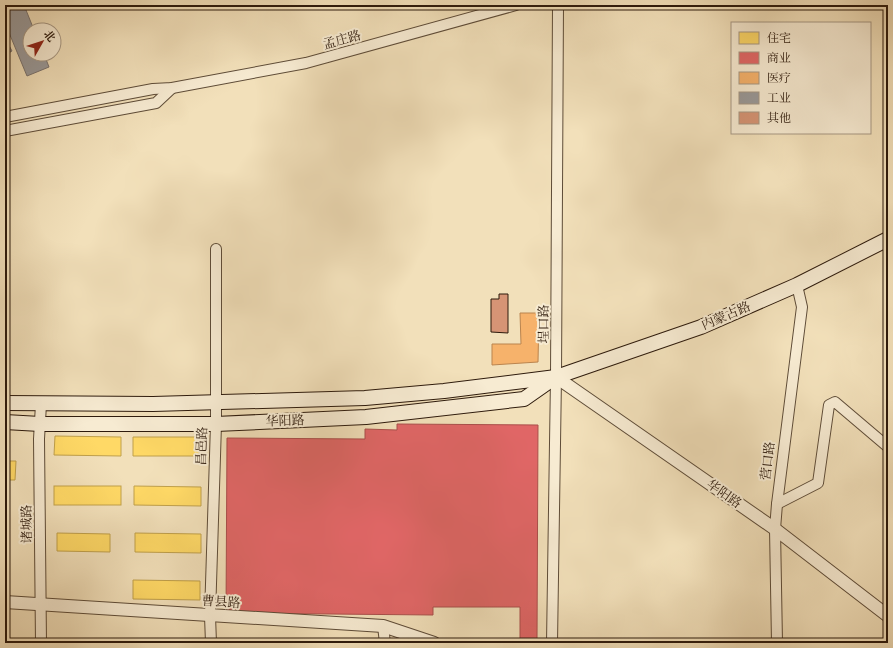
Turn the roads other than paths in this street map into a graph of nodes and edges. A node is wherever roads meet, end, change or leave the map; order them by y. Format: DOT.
graph roads {
  1 [pos="516,5"];
  2 [pos="558,5"];
  3 [pos="172,88"];
  4 [pos="5,117"];
  5 [pos="5,131"];
  6 [pos="888,239"];
  7 [pos="216,249"];
  8 [pos="797,285"];
  9 [pos="556,377"];
  10 [pos="5,403"];
  11 [pos="216,403"];
  12 [pos="41,404"];
  13 [pos="5,422"];
  14 [pos="40,424"];
  15 [pos="216,424"];
  16 [pos="888,447"];
  17 [pos="777,504"];
  18 [pos="775,529"];
  19 [pos="5,602"];
  20 [pos="42,605"];
  21 [pos="210,616"];
  22 [pos="888,616"];
  23 [pos="383,626"];
  24 [pos="41,643"];
  25 [pos="211,643"];
  26 [pos="385,643"];
  27 [pos="434,643"];
  28 [pos="552,643"];
  29 [pos="778,643"];
  1 -- 3 [label="street, 孟庄路"];
  2 -- 9 [label="street, 埕口路"];
  3 -- 4 [label="street, 孟庄路"];
  3 -- 5 [label="street"];
  6 -- 8 [label="main road, 内蒙古路"];
  7 -- 11 [label="street, 昌邑路"];
  8 -- 9 [label="main road, 内蒙古路"];
  8 -- 17 [label="street, 营口路"];
  9 -- 11 [label="main road, 华阳路"];
  9 -- 15 [label="main road, 华阳路"];
  9 -- 18 [label="street, 华阳路"];
  9 -- 28 [label="street, 埕口路"];
  10 -- 12 [label="main road, 华阳路"];
  11 -- 12 [label="main road, 华阳路"];
  11 -- 15 [label="street, 昌邑路"];
  12 -- 14 [label="street, 诸城路"];
  13 -- 14 [label="main road, 华阳路"];
  14 -- 15 [label="main road, 华阳路"];
  14 -- 20 [label="street, 诸城路"];
  15 -- 21 [label="street, 昌邑路"];
  16 -- 17 [label="street"];
  17 -- 18 [label="street, 营口路"];
  18 -- 22 [label="street, 华阳路"];
  18 -- 29 [label="street, 营口路"];
  19 -- 20 [label="street, 曹县路"];
  20 -- 21 [label="street, 曹县路"];
  20 -- 24 [label="street, 诸城路"];
  21 -- 23 [label="street, 曹县路"];
  21 -- 25 [label="street, 昌邑路"];
  23 -- 26 [label="street"];
  23 -- 27 [label="street, 曹县路"];
}
